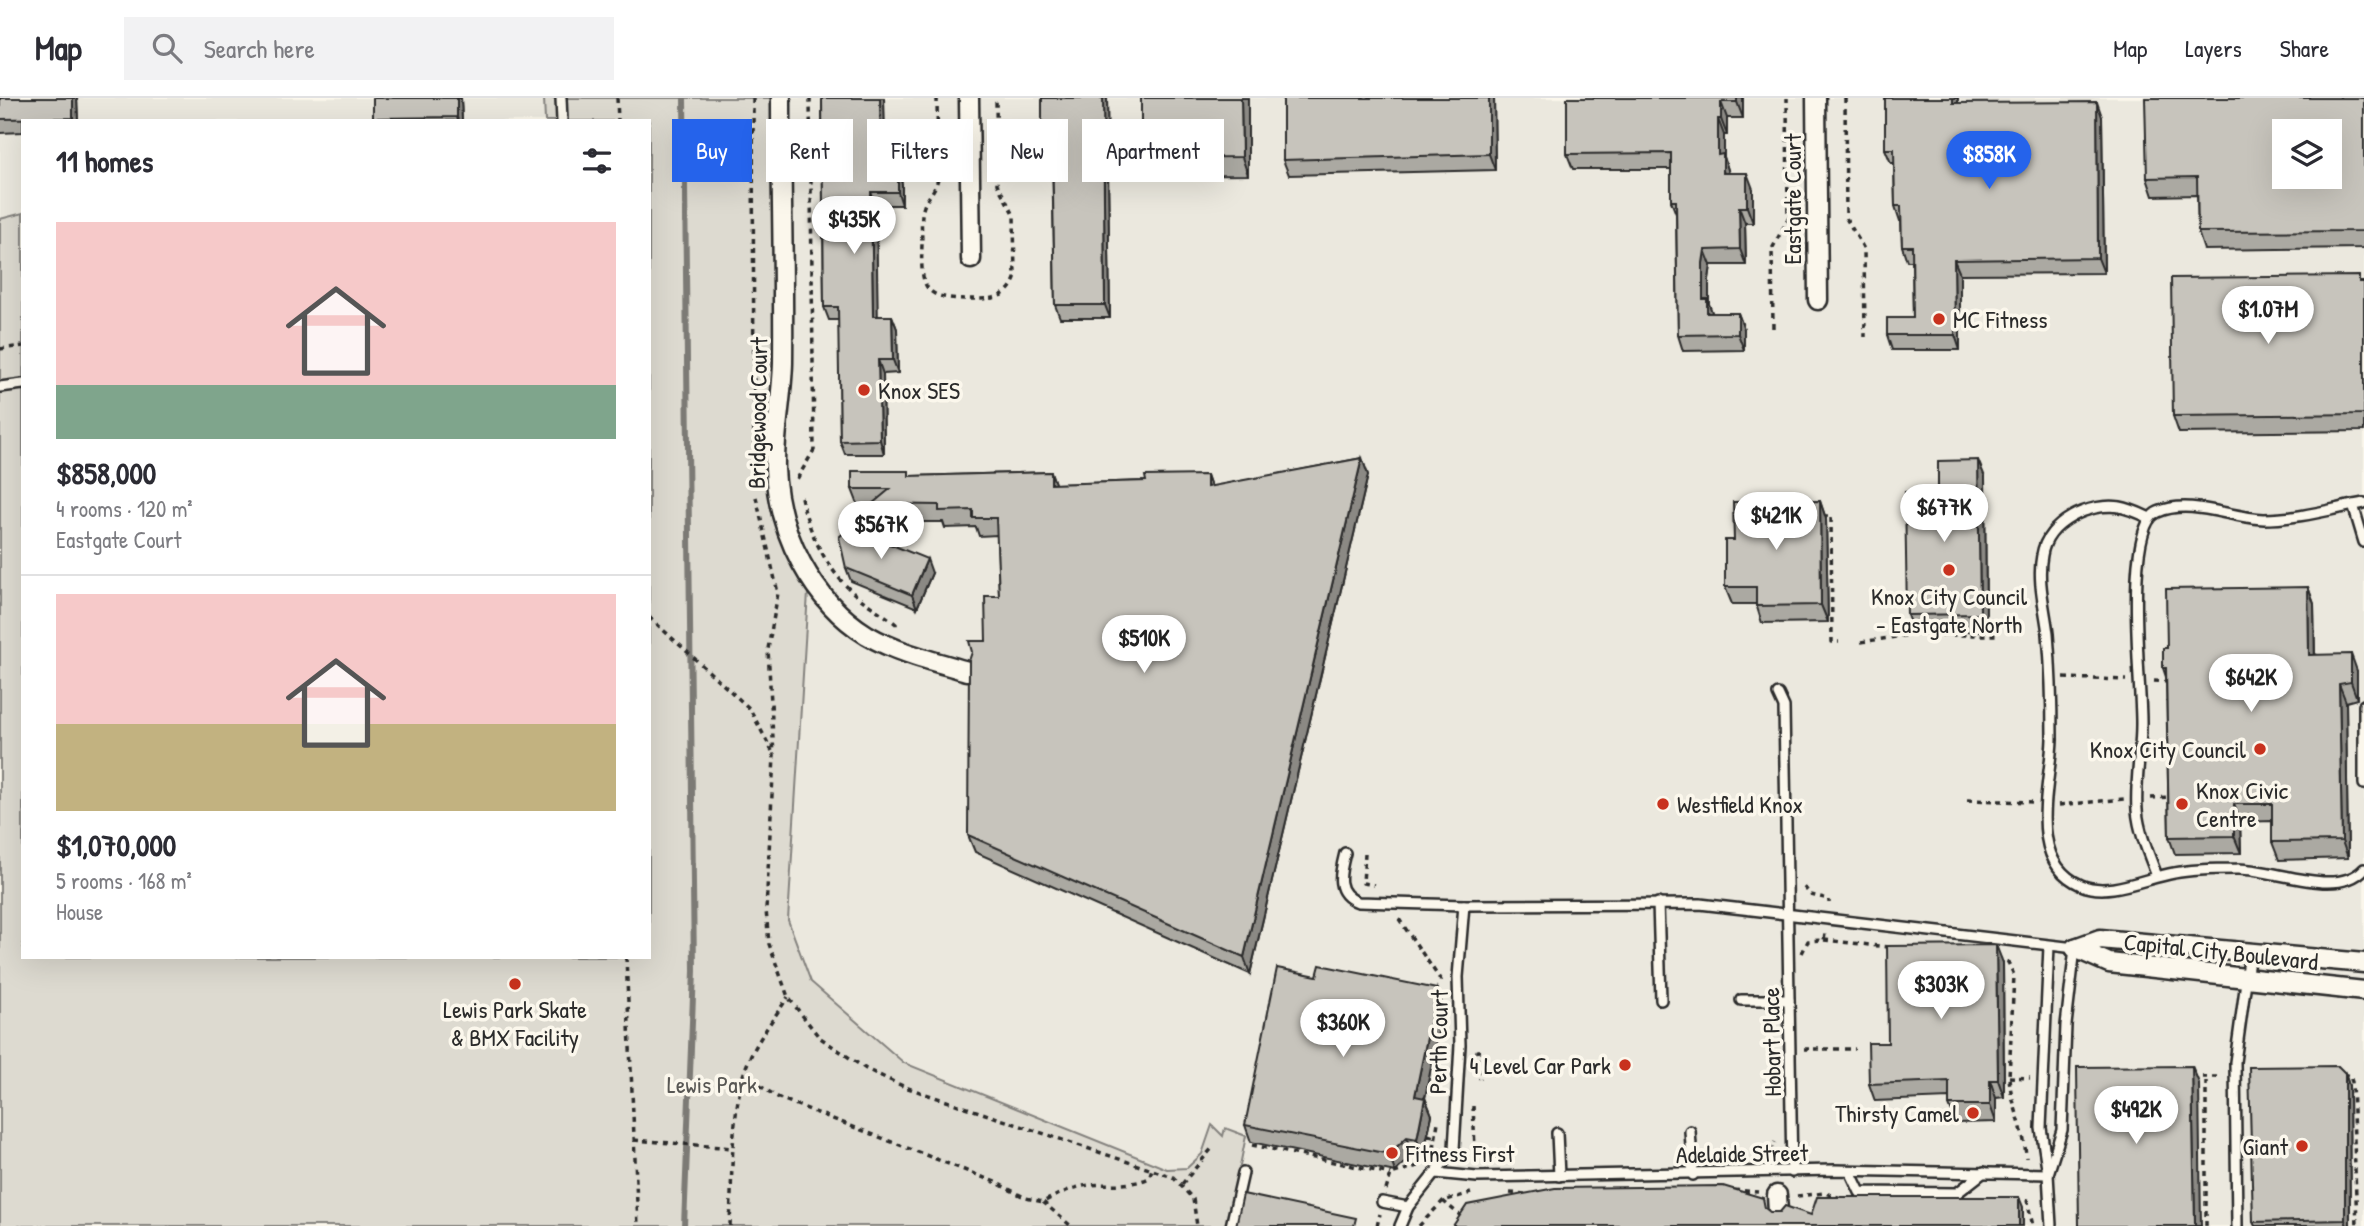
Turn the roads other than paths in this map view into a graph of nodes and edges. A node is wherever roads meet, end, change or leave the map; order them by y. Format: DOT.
graph roads {
  1 [pos="561,98"];
  2 [pos="781,98"];
  3 [pos="968,98"];
  4 [pos="1816,98"];
  5 [pos="562,119"];
  6 [pos="971,259"];
  7 [pos="1818,300"];
  8 [pos="21,384"];
  9 [pos="0,387"];
  10 [pos="2364,503"];
  11 [pos="2353,505"];
  12 [pos="2150,518"];
  13 [pos="2364,542"];
  14 [pos="967,671"];
  15 [pos="1778,694"];
  16 [pos="2364,705"];
  17 [pos="2364,784"];
  18 [pos="1345,853"];
  19 [pos="2364,869"];
  20 [pos="2157,876"];
  21 [pos="1658,903"];
  22 [pos="1465,905"];
  23 [pos="1787,912"];
  24 [pos="2049,946"];
  25 [pos="2075,948"];
  26 [pos="2250,952"];
  27 [pos="2364,963"];
  28 [pos="2246,978"];
  29 [pos="2364,991"];
  30 [pos="1661,1000"];
  31 [pos="1741,1000"];
  32 [pos="1789,1000"];
  33 [pos="1690,1131"];
  34 [pos="1557,1133"];
  35 [pos="1850,1171"];
  36 [pos="1792,1172"];
  37 [pos="1984,1172"];
  38 [pos="1243,1173"];
  39 [pos="1436,1173"];
  40 [pos="2048,1174"];
  41 [pos="1693,1175"];
  42 [pos="1559,1176"];
  43 [pos="1382,1202"];
  44 [pos="1408,1207"];
  45 [pos="1231,1226"];
  46 [pos="1400,1226"];
  47 [pos="2051,1226"];
  48 [pos="2237,1226"];
  1 -- 5 [label="lane"];
  2 -- 14 [label="street, Bridgewood Court"];
  3 -- 6 [label="street"];
  4 -- 7 [label="street, Eastgate Court"];
  8 -- 9 [label="lane"];
  10 -- 11 [label="lane"];
  11 -- 12 [label="lane"];
  11 -- 13 [label="lane"];
  12 -- 20 [label="lane"];
  12 -- 20 [label="lane"];
  15 -- 23 [label="lane, Hobart Place"];
  16 -- 17 [label="lane"];
  18 -- 22 [label="lane"];
  19 -- 20 [label="lane"];
  21 -- 22 [label="lane"];
  21 -- 23 [label="lane"];
  21 -- 30 [label="lane"];
  22 -- 39 [label="lane, Perth Court"];
  23 -- 24 [label="lane"];
  23 -- 32 [label="lane, Hobart Place"];
  24 -- 25 [label="lane"];
  24 -- 40 [label="lane"];
  25 -- 26 [label="street, Capital City Boulevard"];
  25 -- 28 [label="street, Capital City Boulevard"];
  25 -- 40 [label="lane"];
  26 -- 27 [label="street, Capital City Boulevard"];
  26 -- 28 [label="lane"];
  28 -- 29 [label="street, Capital City Boulevard"];
  28 -- 48 [label="lane"];
  31 -- 32 [label="lane"];
  32 -- 36 [label="lane, Hobart Place"];
  33 -- 41 [label="lane"];
  34 -- 42 [label="lane"];
  35 -- 36 [label="lane, Adelaide Street"];
  35 -- 37 [label="lane, Adelaide Street"];
  35 -- 37 [label="lane"];
  36 -- 41 [label="lane, Adelaide Street"];
  37 -- 40 [label="lane, Adelaide Street"];
  38 -- 45 [label="lane"];
  39 -- 42 [label="lane, Adelaide Street"];
  39 -- 44 [label="lane"];
  40 -- 47 [label="lane"];
  41 -- 42 [label="lane, Adelaide Street"];
  43 -- 44 [label="lane"];
  44 -- 46 [label="lane"];
}
